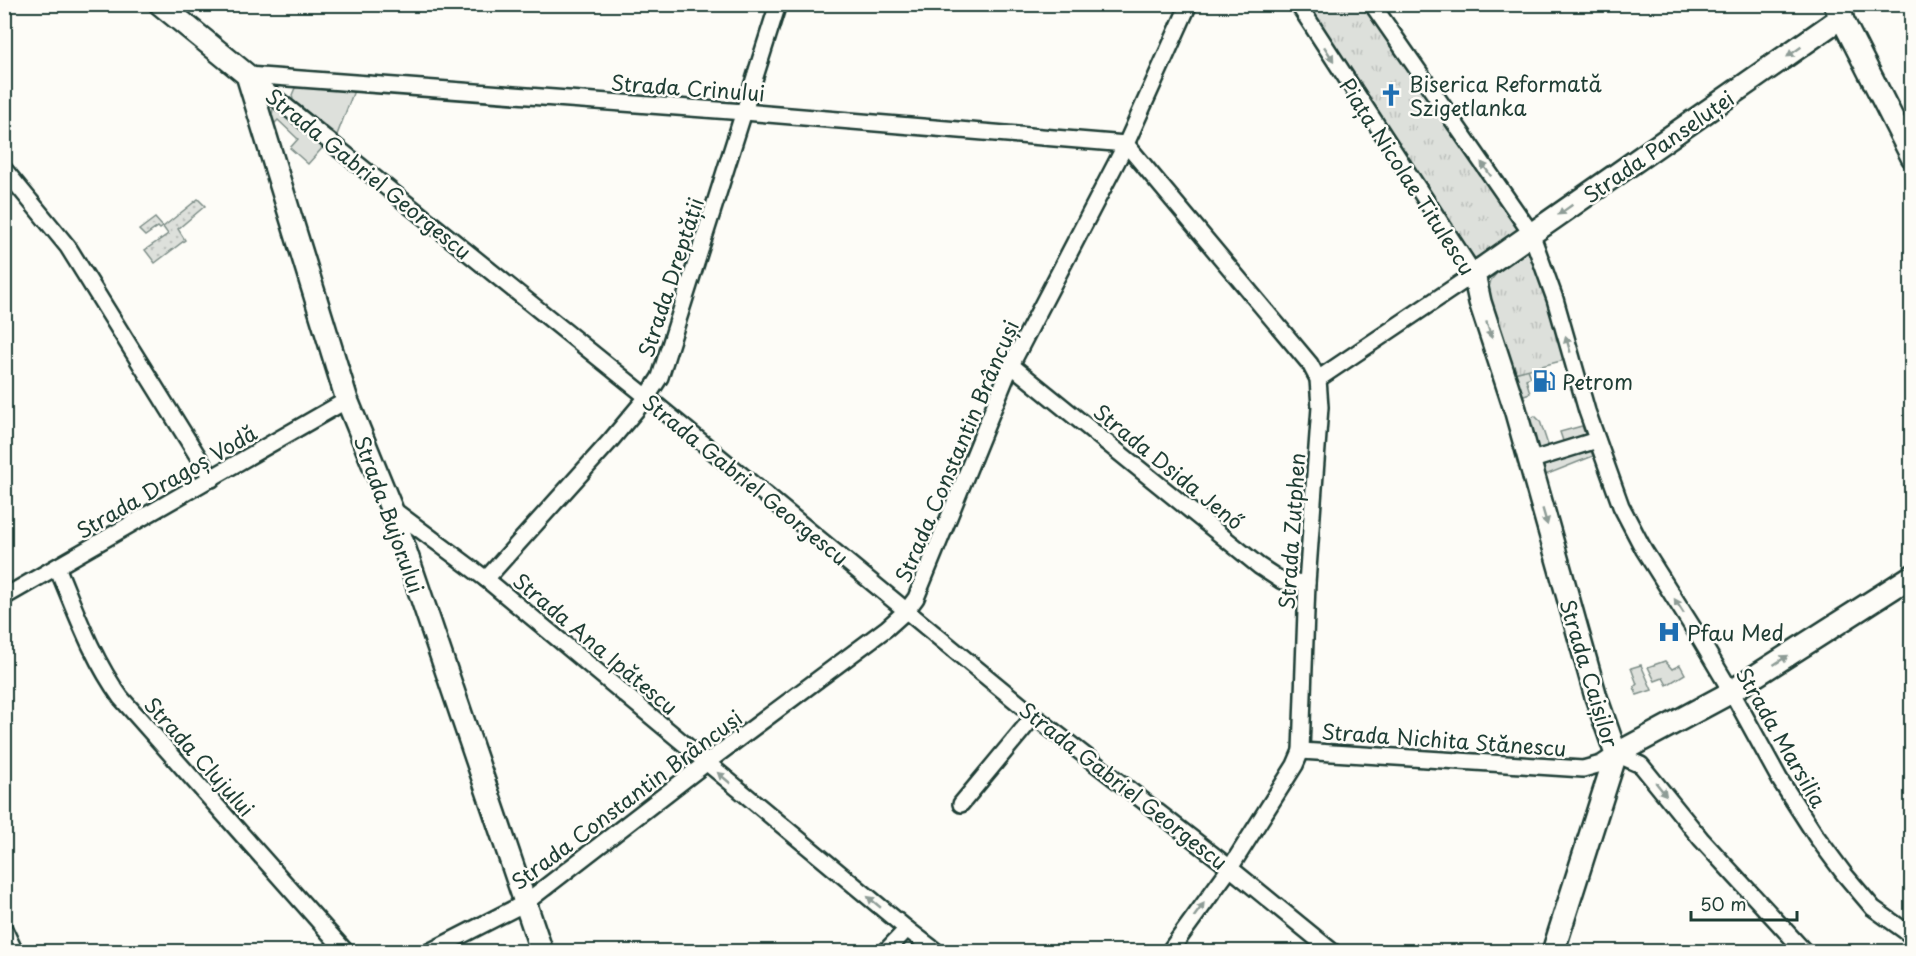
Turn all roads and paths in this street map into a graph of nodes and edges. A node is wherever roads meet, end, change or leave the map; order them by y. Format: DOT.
graph roads {
  1 [pos="160,4"];
  2 [pos="778,4"];
  3 [pos="1189,4"];
  4 [pos="1298,4"];
  5 [pos="1372,4"];
  6 [pos="1839,11"];
  7 [pos="247,75"];
  8 [pos="744,112"];
  9 [pos="1126,144"];
  10 [pos="1911,157"];
  11 [pos="4,169"];
  12 [pos="1531,233"];
  13 [pos="1474,273"];
  14 [pos="1011,365"];
  15 [pos="1318,379"];
  16 [pos="647,397"];
  17 [pos="347,400"];
  18 [pos="1597,440"];
  19 [pos="1529,461"];
  20 [pos="212,478"];
  21 [pos="391,508"];
  22 [pos="57,567"];
  23 [pos="1911,576"];
  24 [pos="486,579"];
  25 [pos="1307,584"];
  26 [pos="4,597"];
  27 [pos="906,610"];
  28 [pos="1732,692"];
  29 [pos="1034,716"];
  30 [pos="1301,751"];
  31 [pos="1616,754"];
  32 [pos="706,763"];
  33 [pos="961,804"];
  34 [pos="1230,868"];
  35 [pos="525,903"];
  36 [pos="4,929"];
  37 [pos="907,929"];
  38 [pos="1911,936"];
  39 [pos="15,951"];
  40 [pos="346,951"];
  41 [pos="429,951"];
  42 [pos="542,951"];
  43 [pos="885,951"];
  44 [pos="937,951"];
  45 [pos="1169,951"];
  46 [pos="1333,951"];
  47 [pos="1553,951"];
  48 [pos="1805,951"];
  1 -- 7 [label="main road, Strada Gabriel Georgescu"];
  2 -- 8 [label="street, Strada Dreptății"];
  3 -- 9 [label="street, Strada Constantin Brâncuși"];
  4 -- 13 [label="street, Piața Nicolae Titulescu, one-way"];
  12 -- 5 [label="street, one-way"];
  6 -- 10 [label="main road"];
  6 -- 12 [label="main road, Strada Panseluței, one-way"];
  7 -- 8 [label="street, Strada Crinului"];
  7 -- 16 [label="street, Strada Gabriel Georgescu"];
  7 -- 17 [label="main road, Strada Bujorului"];
  8 -- 9 [label="street, Strada Crinului"];
  8 -- 16 [label="street, Strada Dreptății"];
  9 -- 14 [label="street, Strada Constantin Brâncuși"];
  9 -- 15 [label="street, Strada Zutphen"];
  11 -- 20 [label="street"];
  12 -- 13 [label="main road, Strada Panseluței"];
  18 -- 12 [label="street, one-way"];
  13 -- 15 [label="street"];
  13 -- 19 [label="main road, Piața Nicolae Titulescu, one-way"];
  14 -- 25 [label="street, Strada Dsida Jenő"];
  14 -- 27 [label="street, Strada Constantin Brâncuși"];
  15 -- 25 [label="street, Strada Zutphen"];
  16 -- 24 [label="street, Strada Dreptății"];
  16 -- 27 [label="street, Strada Gabriel Georgescu"];
  17 -- 20 [label="street, Strada Dragoș Vodă"];
  17 -- 21 [label="main road, Strada Bujorului"];
  18 -- 19 [label="street"];
  28 -- 18 [label="street, Strada Marsilia, one-way"];
  19 -- 31 [label="main road, Strada Caișilor, one-way"];
  20 -- 22 [label="street, Strada Dragoș Vodă"];
  21 -- 24 [label="street, Strada Ana Ipătescu"];
  21 -- 35 [label="main road, Strada Bujorului"];
  22 -- 26 [label="street, Strada Dragoș Vodă"];
  22 -- 40 [label="street, Strada Clujului"];
  28 -- 23 [label="main road, one-way"];
  24 -- 32 [label="street, Strada Ana Ipătescu"];
  25 -- 30 [label="street, Strada Zutphen"];
  27 -- 29 [label="street, Strada Gabriel Georgescu"];
  27 -- 32 [label="street, Strada Constantin Brâncuși"];
  28 -- 31 [label="main road"];
  28 -- 38 [label="street, Strada Marsilia"];
  29 -- 33 [label="street"];
  29 -- 34 [label="street, Strada Gabriel Georgescu"];
  30 -- 31 [label="street, Strada Nichita Stănescu"];
  30 -- 34 [label="street, Strada Zutphen"];
  31 -- 47 [label="main road, Strada Caișilor"];
  31 -- 48 [label="street, one-way"];
  32 -- 35 [label="street, Strada Constantin Brâncuși"];
  37 -- 32 [label="street, Strada Ana Ipătescu, one-way"];
  45 -- 34 [label="street, Strada Zutphen, one-way"];
  34 -- 46 [label="street, Strada Gabriel Georgescu"];
  35 -- 41 [label="street, Strada Constantin Brâncuși"];
  35 -- 42 [label="main road, Strada Bujorului"];
  36 -- 39 [label="street"];
  37 -- 43 [label="street"];
  37 -- 44 [label="street, Strada Ana Ipătescu"];
}
